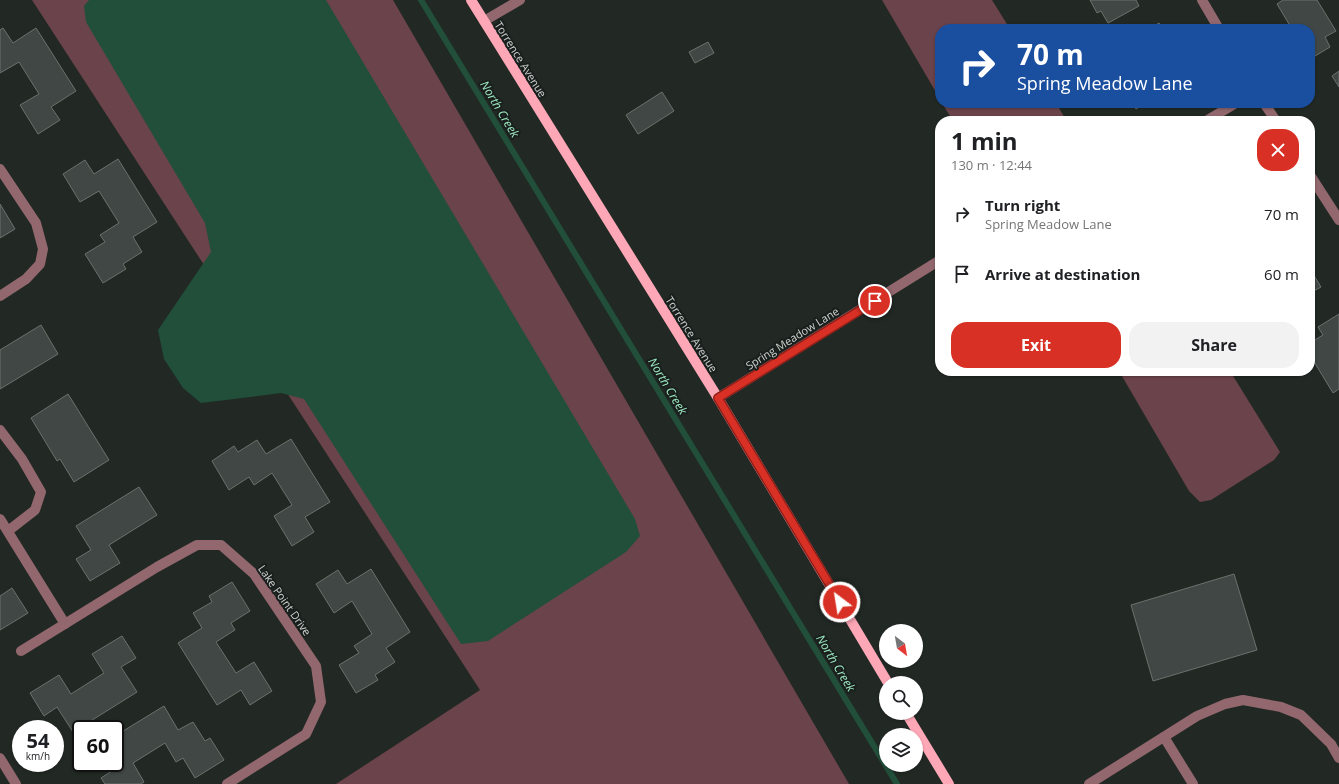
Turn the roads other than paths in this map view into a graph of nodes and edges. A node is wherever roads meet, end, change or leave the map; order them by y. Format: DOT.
graph roads {
  1 [pos="471,0"];
  2 [pos="520,0"];
  3 [pos="1202,0"];
  4 [pos="484,21"];
  5 [pos="1217,24"];
  6 [pos="1228,108"];
  7 [pos="1214,116"];
  8 [pos="0,169"];
  9 [pos="1315,183"];
  10 [pos="1339,220"];
  11 [pos="935,263"];
  12 [pos="0,296"];
  13 [pos="718,398"];
  14 [pos="0,430"];
  15 [pos="0,519"];
  16 [pos="8,531"];
  17 [pos="65,624"];
  18 [pos="21,651"];
  19 [pos="884,676"];
  20 [pos="910,720"];
  21 [pos="1164,737"];
  22 [pos="0,758"];
  23 [pos="1339,758"];
  24 [pos="16,784"];
  25 [pos="227,784"];
  26 [pos="949,784"];
  27 [pos="1089,784"];
  28 [pos="1193,784"];
  1 -- 4 [label="main road, Torrence Avenue"];
  2 -- 4 [label="street"];
  3 -- 5 [label="street"];
  4 -- 13 [label="main road, Torrence Avenue"];
  6 -- 7 [label="street"];
  8 -- 12 [label="street"];
  9 -- 10 [label="street"];
  11 -- 13 [label="street, Spring Meadow Lane"];
  13 -- 19 [label="main road, Torrence Avenue"];
  14 -- 16 [label="street"];
  15 -- 16 [label="street"];
  16 -- 17 [label="street"];
  17 -- 18 [label="street, Lake Point Drive"];
  17 -- 25 [label="street, Lake Point Drive"];
  20 -- 26 [label="main road"];
  21 -- 23 [label="street"];
  21 -- 27 [label="street"];
  21 -- 28 [label="street"];
  22 -- 24 [label="street"];
}
